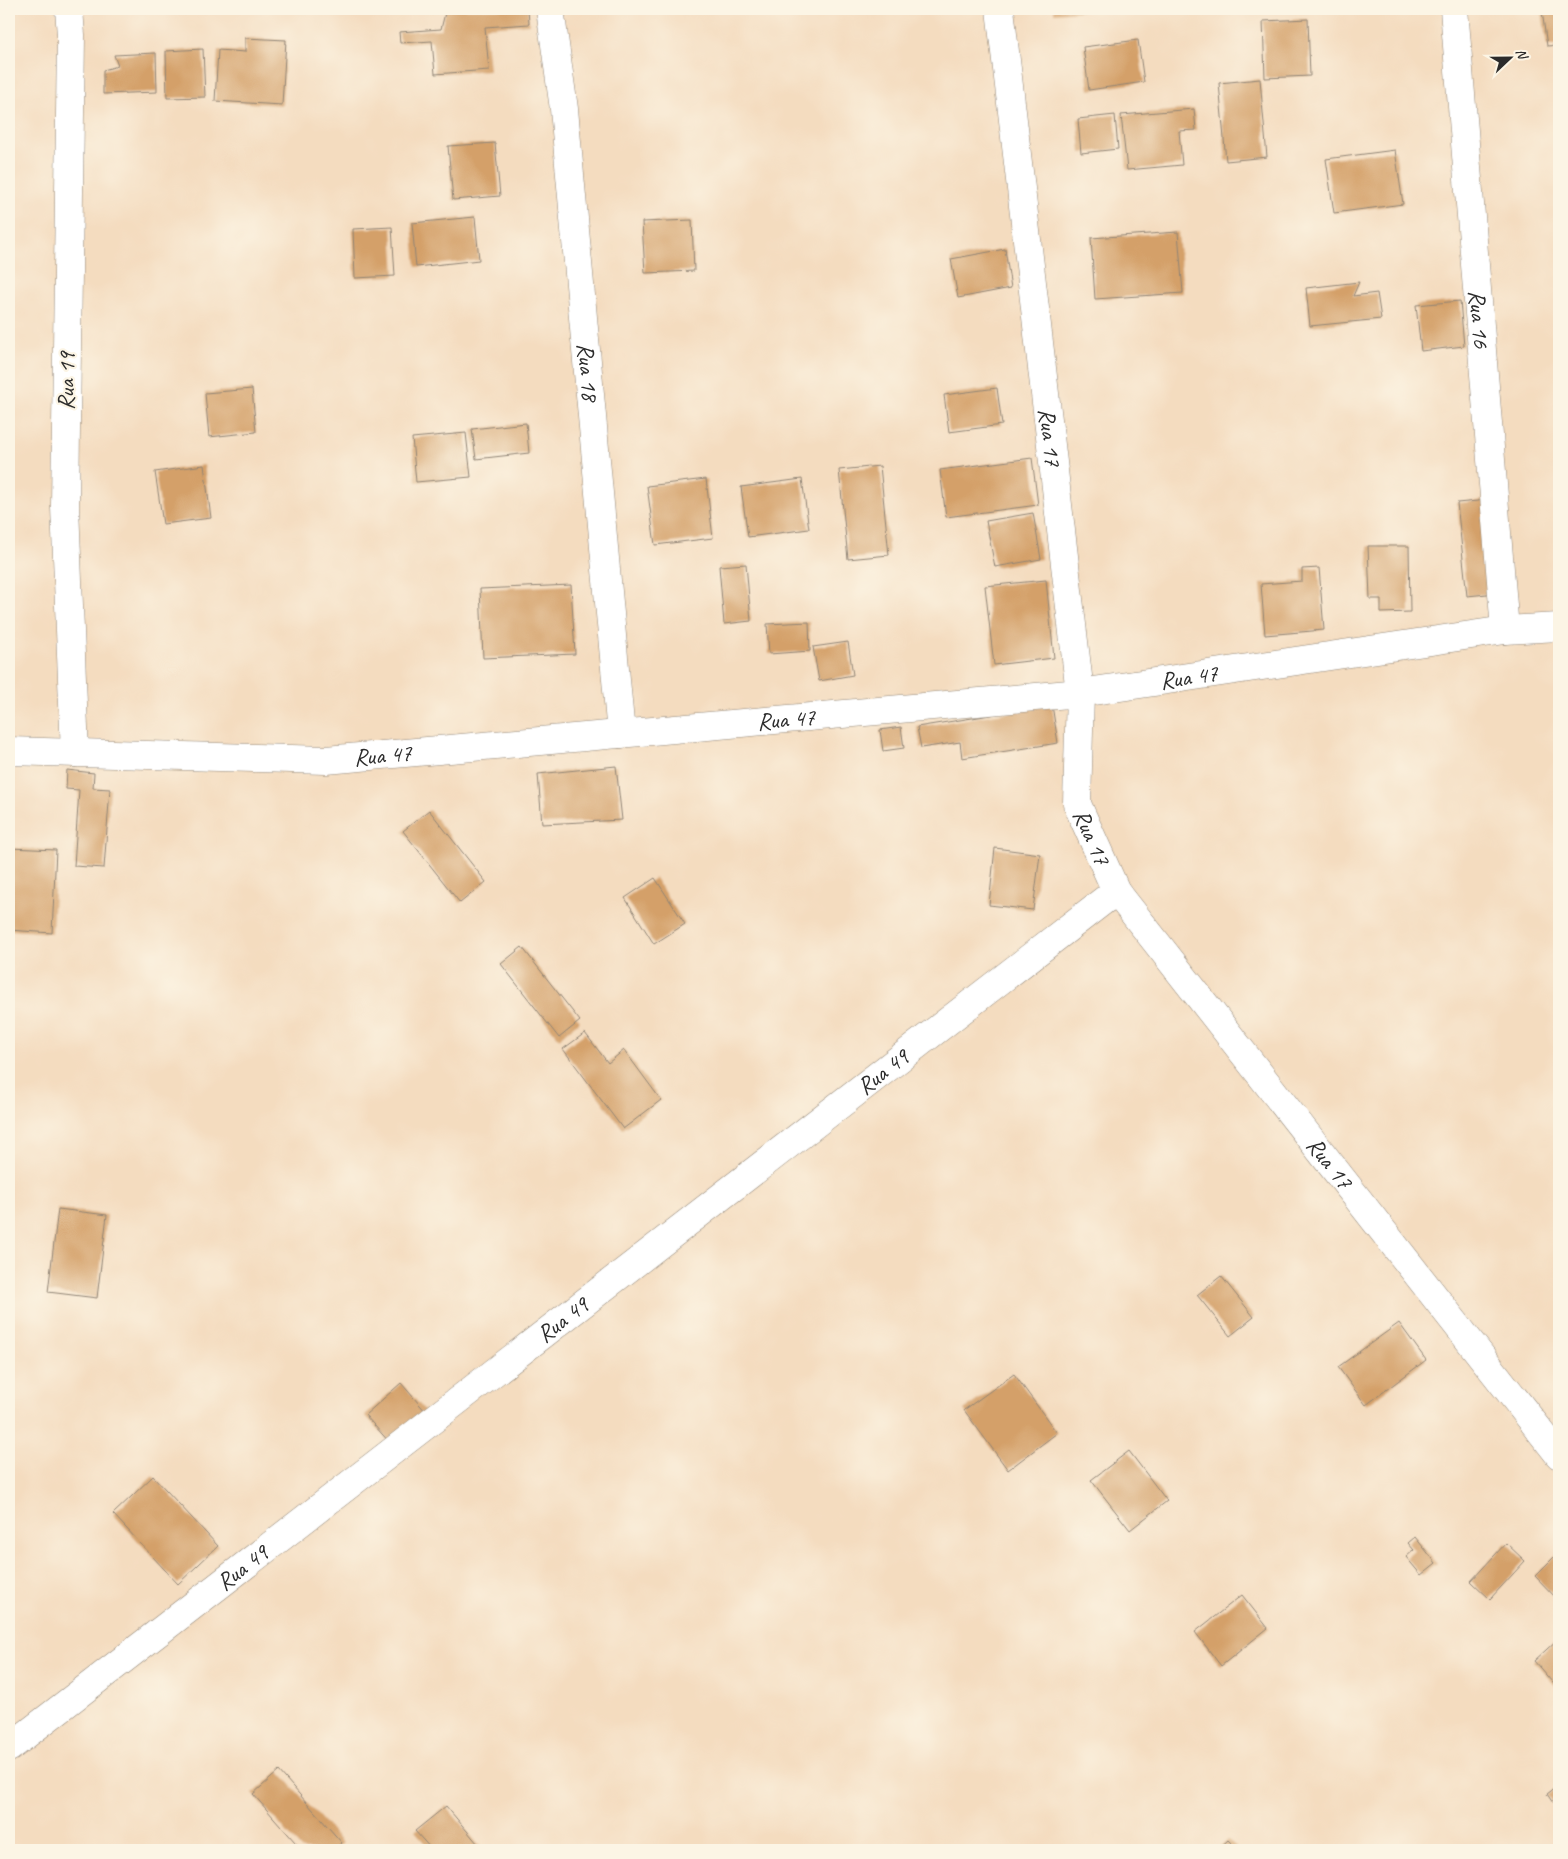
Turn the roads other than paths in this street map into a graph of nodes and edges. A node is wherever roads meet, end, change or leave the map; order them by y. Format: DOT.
graph roads {
  1 [pos="69,9"];
  2 [pos="550,9"];
  3 [pos="1000,9"];
  4 [pos="1454,9"];
  5 [pos="1559,627"];
  6 [pos="1505,630"];
  7 [pos="1080,693"];
  8 [pos="621,734"];
  9 [pos="9,751"];
  10 [pos="75,753"];
  11 [pos="1116,892"];
  12 [pos="1559,1455"];
  13 [pos="9,1748"];
  1 -- 10 [label="street, Rua 19"];
  2 -- 8 [label="street, Rua 18"];
  3 -- 7 [label="street, Rua 17"];
  4 -- 6 [label="street, Rua 16"];
  5 -- 6 [label="street, Rua 47"];
  6 -- 7 [label="street, Rua 47"];
  7 -- 8 [label="street, Rua 47"];
  7 -- 11 [label="street, Rua 17"];
  8 -- 10 [label="street, Rua 47"];
  9 -- 10 [label="street, Rua 47"];
  11 -- 12 [label="street, Rua 17"];
  11 -- 13 [label="street, Rua 49"];
}
